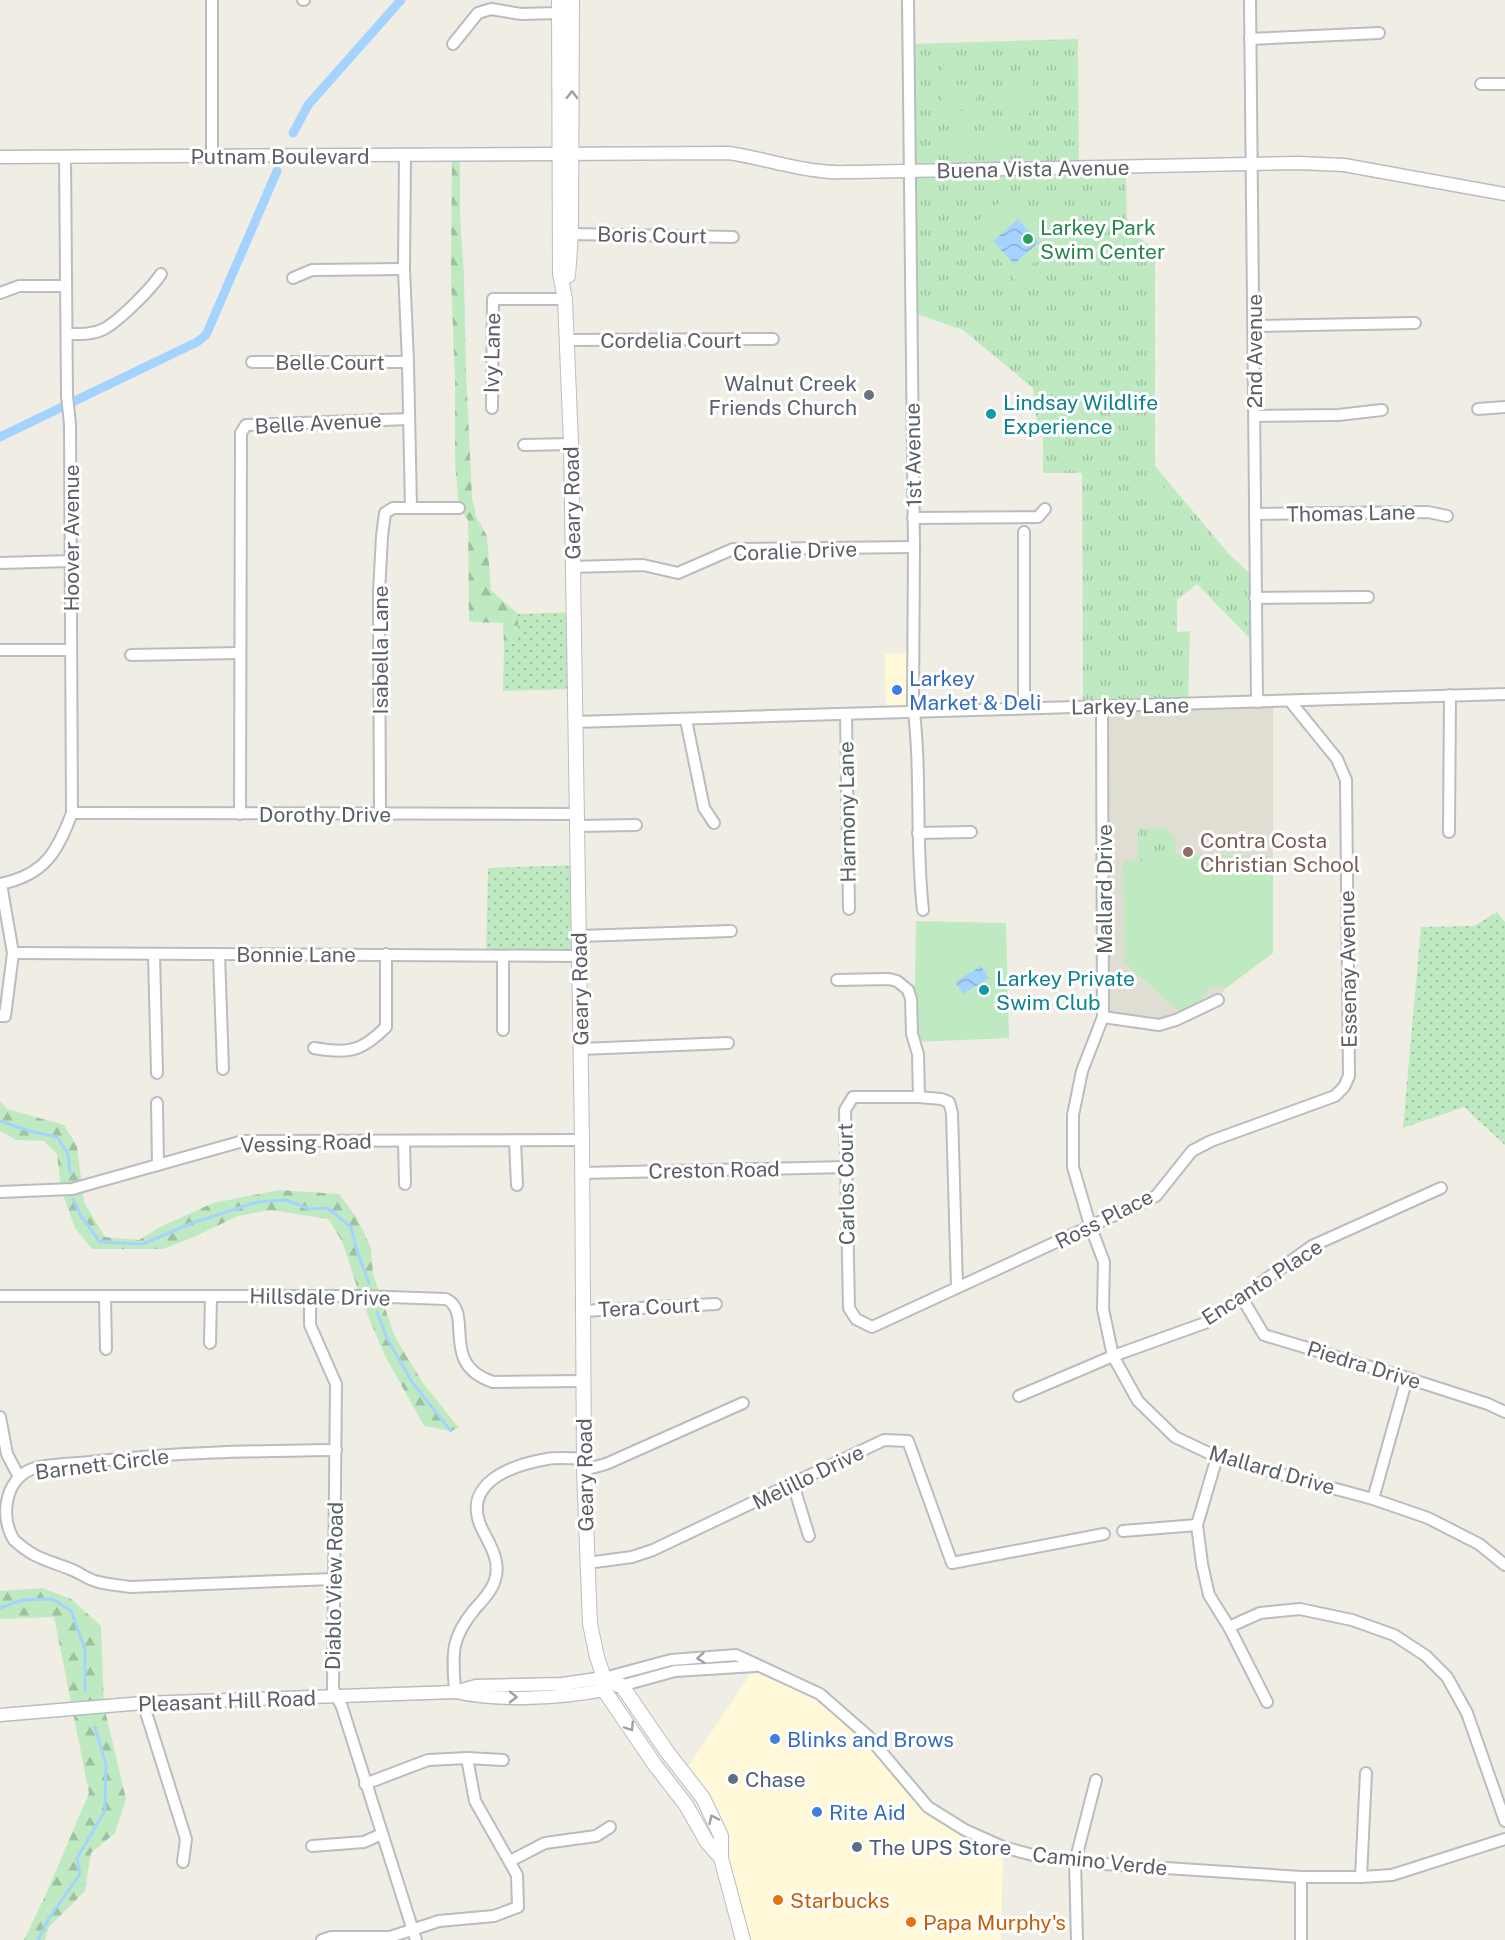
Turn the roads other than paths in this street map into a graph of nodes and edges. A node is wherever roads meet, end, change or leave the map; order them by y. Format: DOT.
graph roads {
  1 [pos="212,0"];
  2 [pos="572,0"];
  3 [pos="908,0"];
  4 [pos="1250,0"];
  5 [pos="558,7"];
  6 [pos="1379,33"];
  7 [pos="1250,39"];
  8 [pos="453,44"];
  9 [pos="1481,84"];
  10 [pos="1505,84"];
  11 [pos="565,154"];
  12 [pos="65,156"];
  13 [pos="212,156"];
  14 [pos="405,156"];
  15 [pos="0,157"];
  16 [pos="1252,165"];
  17 [pos="910,171"];
  18 [pos="1505,194"];
  19 [pos="571,234"];
  20 [pos="733,237"];
  21 [pos="404,269"];
  22 [pos="161,274"];
  23 [pos="293,278"];
  24 [pos="66,286"];
  25 [pos="0,293"];
  26 [pos="565,299"];
  27 [pos="1415,323"];
  28 [pos="1254,326"];
  29 [pos="67,334"];
  30 [pos="773,339"];
  31 [pos="568,340"];
  32 [pos="252,362"];
  33 [pos="408,362"];
  34 [pos="1505,407"];
  35 [pos="492,408"];
  36 [pos="1478,409"];
  37 [pos="1382,410"];
  38 [pos="1254,417"];
  39 [pos="409,419"];
  40 [pos="571,444"];
  41 [pos="524,445"];
  42 [pos="411,507"];
  43 [pos="459,508"];
  44 [pos="1045,509"];
  45 [pos="1255,514"];
  46 [pos="1447,516"];
  47 [pos="913,518"];
  48 [pos="1024,532"];
  49 [pos="914,548"];
  50 [pos="71,561"];
  51 [pos="0,562"];
  52 [pos="573,567"];
  53 [pos="1368,597"];
  54 [pos="1255,598"];
  55 [pos="0,650"];
  56 [pos="71,650"];
  57 [pos="240,653"];
  58 [pos="130,655"];
  59 [pos="1505,694"];
  60 [pos="1450,695"];
  61 [pos="1290,701"];
  62 [pos="1257,702"];
  63 [pos="1102,706"];
  64 [pos="1024,707"];
  65 [pos="914,713"];
  66 [pos="846,714"];
  67 [pos="686,720"];
  68 [pos="576,722"];
  69 [pos="72,813"];
  70 [pos="240,814"];
  71 [pos="380,814"];
  72 [pos="577,820"];
  73 [pos="714,823"];
  74 [pos="636,825"];
  75 [pos="971,832"];
  76 [pos="1449,832"];
  77 [pos="918,833"];
  78 [pos="0,884"];
  79 [pos="849,909"];
  80 [pos="923,910"];
  81 [pos="732,931"];
  82 [pos="579,936"];
  83 [pos="13,953"];
  84 [pos="219,954"];
  85 [pos="386,954"];
  86 [pos="154,955"];
  87 [pos="503,956"];
  88 [pos="579,956"];
  89 [pos="837,980"];
  90 [pos="1218,1000"];
  91 [pos="0,1016"];
  92 [pos="1103,1017"];
  93 [pos="503,1030"];
  94 [pos="729,1044"];
  95 [pos="314,1048"];
  96 [pos="581,1049"];
  97 [pos="223,1069"];
  98 [pos="157,1072"];
  99 [pos="1349,1076"];
  100 [pos="919,1097"];
  101 [pos="157,1103"];
  102 [pos="582,1140"];
  103 [pos="404,1141"];
  104 [pos="515,1141"];
  105 [pos="158,1165"];
  106 [pos="846,1167"];
  107 [pos="582,1173"];
  108 [pos="405,1184"];
  109 [pos="517,1185"];
  110 [pos="1441,1188"];
  111 [pos="0,1192"];
  112 [pos="1090,1226"];
  113 [pos="957,1287"];
  114 [pos="0,1296"];
  115 [pos="211,1296"];
  116 [pos="310,1296"];
  117 [pos="105,1297"];
  118 [pos="1242,1298"];
  119 [pos="716,1304"];
  120 [pos="582,1311"];
  121 [pos="872,1327"];
  122 [pos="210,1343"];
  123 [pos="106,1349"];
  124 [pos="1113,1356"];
  125 [pos="1407,1378"];
  126 [pos="583,1381"];
  127 [pos="1019,1396"];
  128 [pos="743,1403"];
  129 [pos="1505,1412"];
  130 [pos="0,1417"];
  131 [pos="336,1450"];
  132 [pos="1217,1457"];
  133 [pos="584,1464"];
  134 [pos="19,1477"];
  135 [pos="793,1484"];
  136 [pos="1373,1499"];
  137 [pos="1197,1524"];
  138 [pos="1123,1531"];
  139 [pos="1104,1534"];
  140 [pos="809,1536"];
  141 [pos="587,1563"];
  142 [pos="1505,1565"];
  143 [pos="333,1579"];
  144 [pos="1228,1627"];
  145 [pos="756,1666"];
  146 [pos="604,1684"];
  147 [pos="622,1686"];
  148 [pos="455,1692"];
  149 [pos="337,1696"];
  150 [pos="1267,1702"];
  151 [pos="143,1703"];
  152 [pos="0,1715"];
  153 [pos="467,1758"];
  154 [pos="503,1760"];
  155 [pos="1366,1773"];
  156 [pos="1096,1780"];
  157 [pos="365,1784"];
  158 [pos="1505,1821"];
  159 [pos="610,1827"];
  160 [pos="382,1834"];
  161 [pos="1505,1839"];
  162 [pos="312,1846"];
  163 [pos="721,1858"];
  164 [pos="510,1861"];
  165 [pos="183,1862"];
  166 [pos="1075,1862"];
  167 [pos="1301,1877"];
  168 [pos="1361,1877"];
  169 [pos="413,1928"];
  170 [pos="322,1940"];
  171 [pos="416,1940"];
  172 [pos="744,1940"];
  173 [pos="1077,1940"];
  174 [pos="1301,1940"];
  1 -- 13 [label="street"];
  11 -- 2 [label="main road, Geary Road, one-way"];
  3 -- 17 [label="street, 1st Avenue"];
  4 -- 7 [label="street, 2nd Avenue"];
  5 -- 8 [label="street"];
  5 -- 11 [label="main road, Geary Road"];
  6 -- 7 [label="street"];
  7 -- 16 [label="street, 2nd Avenue"];
  9 -- 10 [label="street"];
  11 -- 14 [label="street, Putnam Boulevard"];
  11 -- 17 [label="street, Buena Vista Avenue"];
  11 -- 19 [label="main road, Geary Road"];
  11 -- 26 [label="main road, Geary Road"];
  12 -- 13 [label="street, Putnam Boulevard"];
  12 -- 15 [label="street, Putnam Boulevard"];
  12 -- 24 [label="street, Hoover Avenue"];
  13 -- 14 [label="street, Putnam Boulevard"];
  14 -- 21 [label="street, Belle Avenue"];
  16 -- 17 [label="street, Buena Vista Avenue"];
  16 -- 18 [label="street, Buena Vista Avenue"];
  16 -- 28 [label="street, 2nd Avenue"];
  17 -- 47 [label="street, 1st Avenue"];
  19 -- 20 [label="street, Boris Court"];
  19 -- 26 [label="main road, Geary Road"];
  21 -- 23 [label="street"];
  21 -- 33 [label="street, Belle Avenue"];
  22 -- 29 [label="street"];
  24 -- 25 [label="street"];
  24 -- 29 [label="street, Hoover Avenue"];
  26 -- 31 [label="main road, Geary Road"];
  26 -- 35 [label="street, Ivy Lane"];
  27 -- 28 [label="street"];
  28 -- 38 [label="street, 2nd Avenue"];
  29 -- 50 [label="street, Hoover Avenue"];
  30 -- 31 [label="street, Cordelia Court"];
  31 -- 40 [label="main road, Geary Road"];
  32 -- 33 [label="street, Belle Court"];
  33 -- 39 [label="street, Belle Avenue"];
  34 -- 36 [label="street"];
  37 -- 38 [label="street"];
  38 -- 45 [label="street, 2nd Avenue"];
  39 -- 42 [label="street"];
  39 -- 57 [label="street, Belle Avenue"];
  40 -- 41 [label="street"];
  40 -- 52 [label="main road, Geary Road"];
  42 -- 43 [label="street"];
  42 -- 71 [label="street, Isabella Lane"];
  44 -- 47 [label="street"];
  45 -- 46 [label="street, Thomas Lane"];
  45 -- 54 [label="street, 2nd Avenue"];
  47 -- 49 [label="street, 1st Avenue"];
  48 -- 64 [label="street"];
  49 -- 52 [label="street, Coralie Drive"];
  49 -- 65 [label="street, 1st Avenue"];
  50 -- 51 [label="street"];
  50 -- 56 [label="street, Hoover Avenue"];
  52 -- 68 [label="main road, Geary Road"];
  53 -- 54 [label="street"];
  54 -- 62 [label="street, 2nd Avenue"];
  55 -- 56 [label="street"];
  56 -- 69 [label="street, Hoover Avenue"];
  57 -- 58 [label="street"];
  57 -- 70 [label="street, Belle Avenue"];
  59 -- 60 [label="street, Larkey Lane"];
  60 -- 61 [label="street, Larkey Lane"];
  60 -- 76 [label="street"];
  61 -- 62 [label="street, Larkey Lane"];
  61 -- 99 [label="street, Essenay Avenue"];
  62 -- 63 [label="street, Larkey Lane"];
  63 -- 64 [label="street, Larkey Lane"];
  63 -- 92 [label="street, Mallard Drive"];
  64 -- 65 [label="street, Larkey Lane"];
  65 -- 66 [label="street, Larkey Lane"];
  65 -- 77 [label="street, 1st Avenue"];
  66 -- 67 [label="street, Larkey Lane"];
  66 -- 79 [label="street, Harmony Lane"];
  67 -- 68 [label="street, Larkey Lane"];
  67 -- 73 [label="street"];
  68 -- 72 [label="main road, Geary Road"];
  69 -- 70 [label="street, Dorothy Drive"];
  69 -- 78 [label="street, Hoover Avenue"];
  70 -- 71 [label="street, Dorothy Drive"];
  71 -- 72 [label="street, Dorothy Drive"];
  72 -- 74 [label="street, Dorothy Drive"];
  72 -- 82 [label="main road, Geary Road"];
  75 -- 77 [label="street"];
  77 -- 80 [label="street, 1st Avenue"];
  78 -- 83 [label="street"];
  81 -- 82 [label="street"];
  82 -- 88 [label="main road, Geary Road"];
  83 -- 86 [label="street, Bonnie Lane"];
  83 -- 91 [label="street"];
  84 -- 85 [label="street, Bonnie Lane"];
  84 -- 86 [label="street, Bonnie Lane"];
  84 -- 97 [label="street"];
  85 -- 87 [label="street, Bonnie Lane"];
  85 -- 95 [label="street"];
  86 -- 98 [label="street"];
  87 -- 88 [label="street, Bonnie Lane"];
  87 -- 93 [label="street"];
  88 -- 96 [label="main road, Geary Road"];
  89 -- 100 [label="street"];
  90 -- 92 [label="street"];
  92 -- 112 [label="street, Mallard Drive"];
  94 -- 96 [label="street"];
  96 -- 102 [label="main road, Geary Road"];
  99 -- 112 [label="street, Ross Place"];
  100 -- 106 [label="street, Carlos Court"];
  100 -- 113 [label="street, Carlos Court"];
  101 -- 105 [label="street"];
  102 -- 104 [label="street, Vessing Road"];
  102 -- 107 [label="main road, Geary Road"];
  103 -- 104 [label="street, Vessing Road"];
  103 -- 105 [label="street, Vessing Road"];
  103 -- 108 [label="street"];
  104 -- 109 [label="street"];
  105 -- 111 [label="street, Vessing Road"];
  106 -- 107 [label="street, Creston Road"];
  106 -- 121 [label="street, Carlos Court"];
  107 -- 120 [label="main road, Geary Road"];
  110 -- 118 [label="street, Encanto Place"];
  112 -- 113 [label="street, Ross Place"];
  112 -- 124 [label="street, Mallard Drive"];
  113 -- 121 [label="street, Ross Place"];
  114 -- 117 [label="street, Hillsdale Drive"];
  115 -- 116 [label="street, Hillsdale Drive"];
  115 -- 117 [label="street, Hillsdale Drive"];
  115 -- 122 [label="street"];
  116 -- 126 [label="street, Hillsdale Drive"];
  116 -- 131 [label="street, Diablo View Road"];
  117 -- 123 [label="street"];
  118 -- 124 [label="street, Encanto Place"];
  118 -- 125 [label="street, Piedra Drive"];
  119 -- 120 [label="street, Tera Court"];
  120 -- 126 [label="main road, Geary Road"];
  124 -- 127 [label="street, Encanto Place"];
  124 -- 132 [label="street, Mallard Drive"];
  125 -- 129 [label="street, Piedra Drive"];
  125 -- 136 [label="street"];
  126 -- 133 [label="main road, Geary Road"];
  128 -- 133 [label="street"];
  130 -- 134 [label="street"];
  131 -- 134 [label="street, Barnett Circle"];
  131 -- 143 [label="street, Diablo View Road"];
  132 -- 136 [label="street, Mallard Drive"];
  132 -- 137 [label="street"];
  133 -- 141 [label="main road, Geary Road"];
  133 -- 148 [label="street"];
  134 -- 143 [label="street, Barnett Circle"];
  135 -- 139 [label="street, Melillo Drive"];
  135 -- 140 [label="street"];
  135 -- 141 [label="street, Melillo Drive"];
  136 -- 142 [label="street, Mallard Drive"];
  137 -- 138 [label="street"];
  137 -- 144 [label="street"];
  141 -- 146 [label="main road, Geary Road"];
  143 -- 149 [label="street, Diablo View Road"];
  144 -- 150 [label="street"];
  144 -- 158 [label="street"];
  145 -- 146 [label="street, Camino Verde, one-way"];
  145 -- 147 [label="street, Camino Verde"];
  145 -- 166 [label="street, Camino Verde"];
  146 -- 147 [label="main road"];
  146 -- 148 [label="street, Pleasant Hill Road"];
  146 -- 163 [label="main road, Geary Road, one-way"];
  163 -- 147 [label="main road, one-way"];
  148 -- 149 [label="street, Pleasant Hill Road"];
  149 -- 151 [label="street, Pleasant Hill Road"];
  149 -- 157 [label="street, Diablo View Road"];
  151 -- 152 [label="street, Pleasant Hill Road"];
  151 -- 165 [label="street"];
  153 -- 154 [label="street"];
  153 -- 157 [label="street"];
  153 -- 164 [label="street"];
  155 -- 168 [label="street"];
  156 -- 166 [label="street"];
  157 -- 160 [label="street, Diablo View Road"];
  159 -- 164 [label="street"];
  160 -- 162 [label="street"];
  160 -- 169 [label="street, Diablo View Road"];
  161 -- 168 [label="street, Camino Verde"];
  163 -- 172 [label="main road"];
  164 -- 169 [label="street"];
  166 -- 167 [label="street, Camino Verde"];
  166 -- 173 [label="street"];
  167 -- 168 [label="street, Camino Verde"];
  167 -- 174 [label="street"];
  169 -- 170 [label="street"];
  169 -- 171 [label="street, Diablo View Road"];
}
